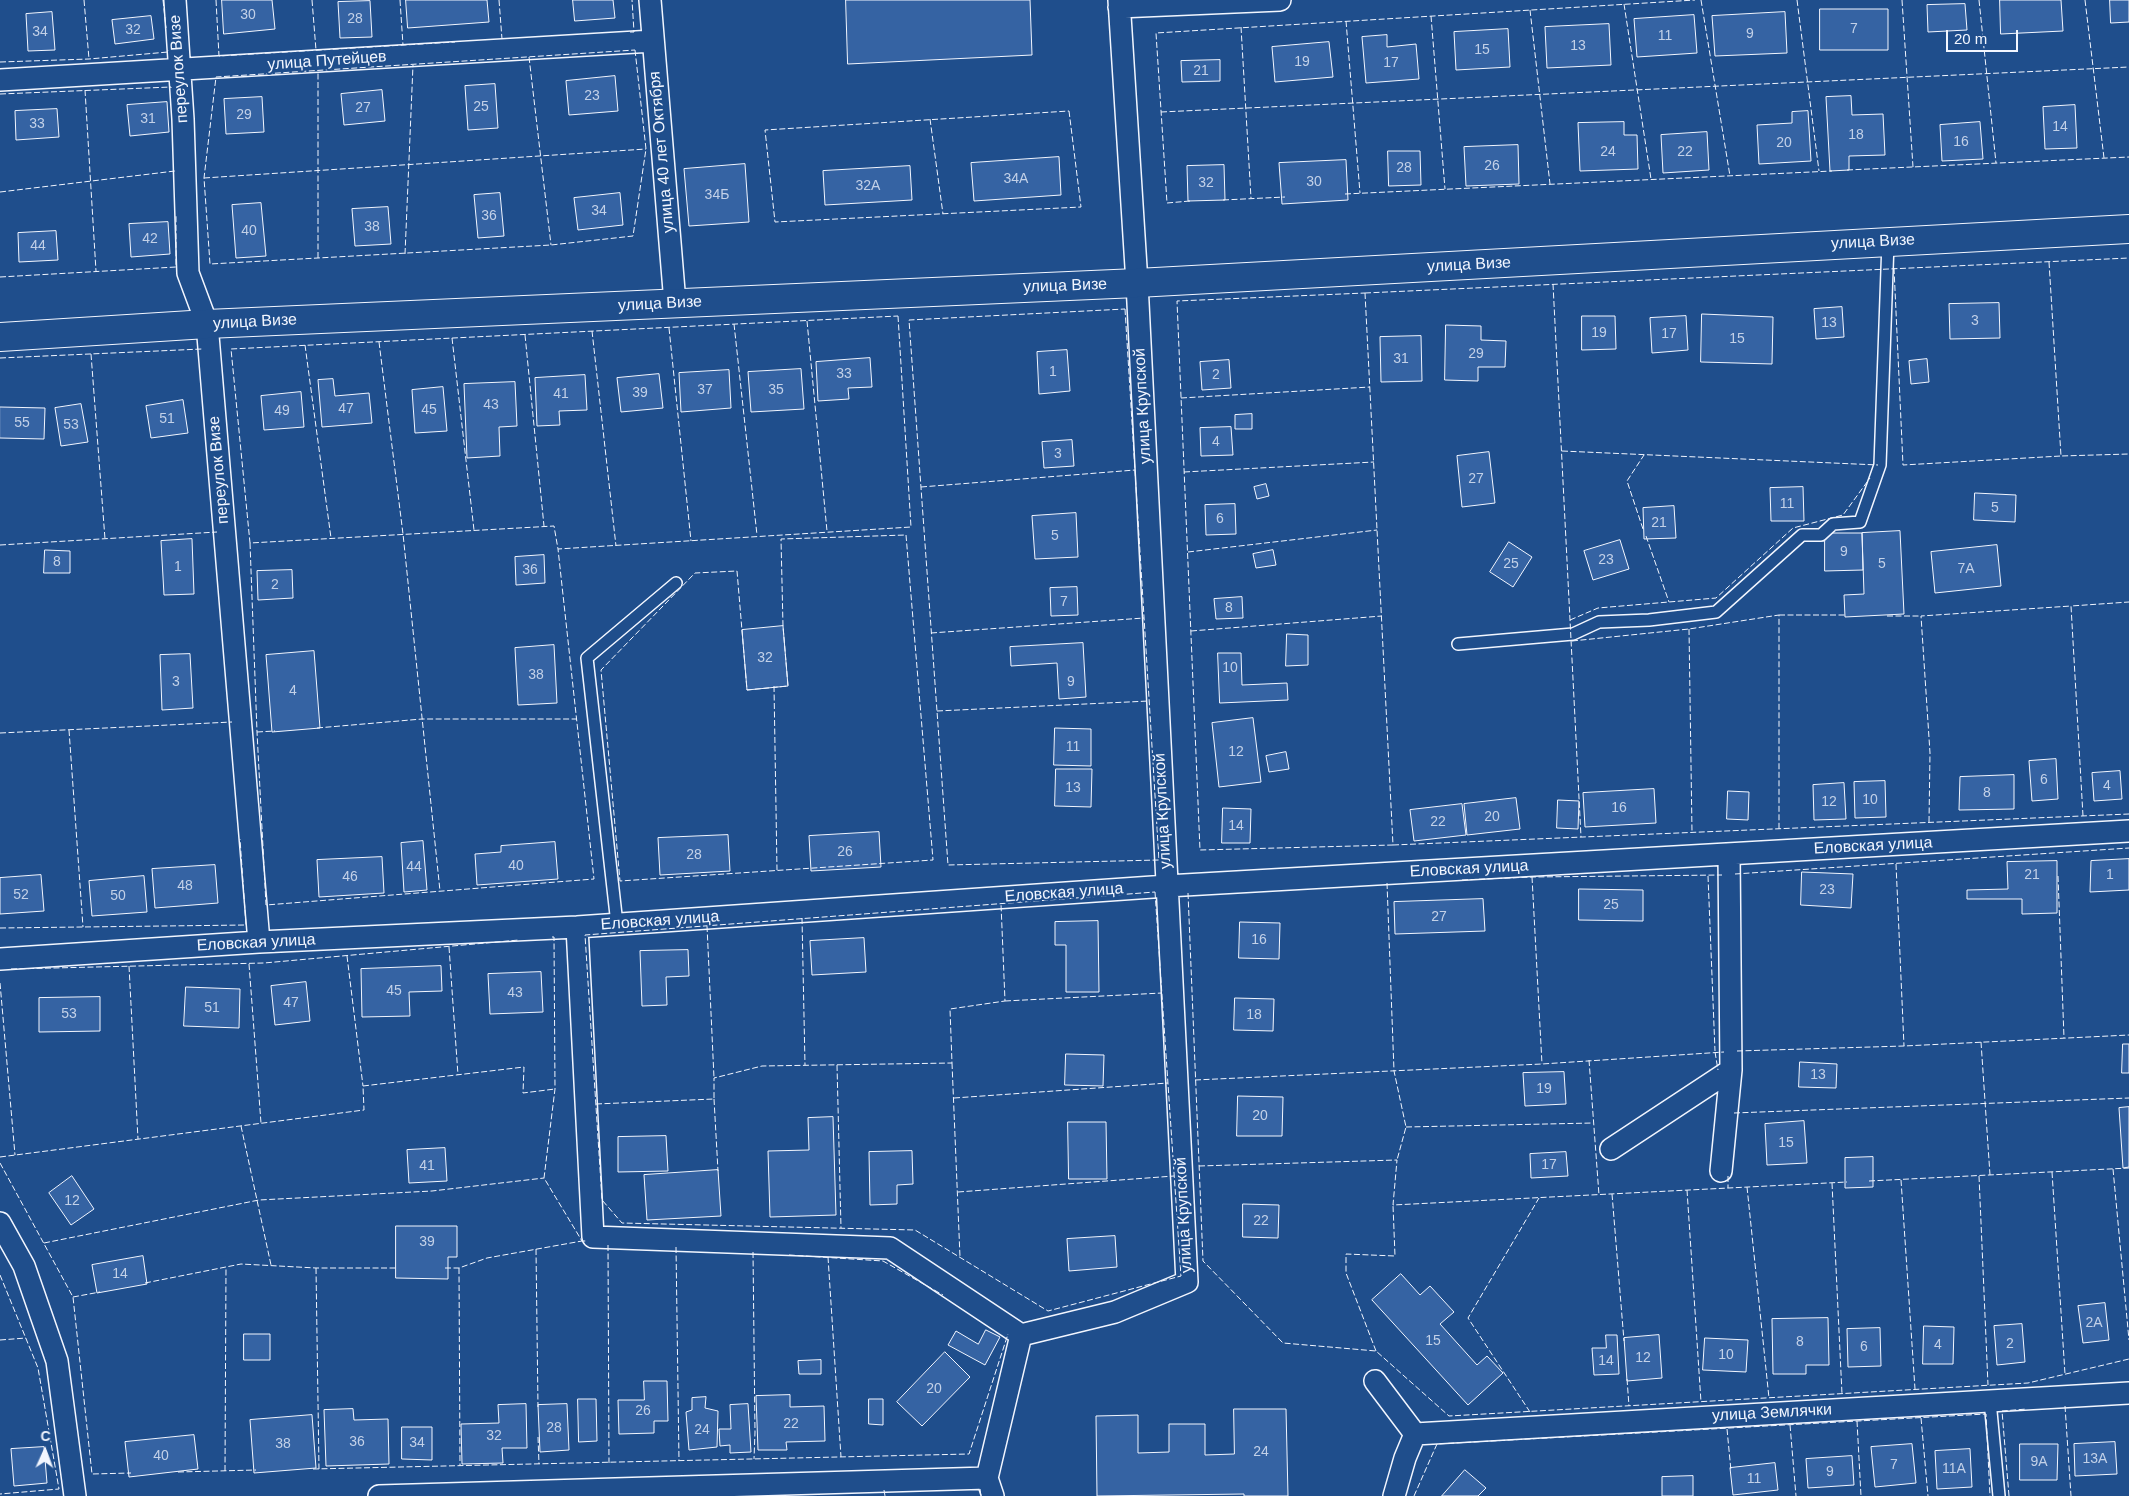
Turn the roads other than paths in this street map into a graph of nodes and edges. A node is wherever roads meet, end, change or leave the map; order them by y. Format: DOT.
graph roads {
  1 [pos="175,0"];
  2 [pos="650,0"];
  3 [pos="1280,0"];
  4 [pos="1119,4"];
  5 [pos="653,41"];
  6 [pos="178,70"];
  7 [pos="0,80"];
  8 [pos="2129,229"];
  9 [pos="1888,242"];
  10 [pos="1137,283"];
  11 [pos="675,303"];
  12 [pos="207,324"];
  13 [pos="0,337"];
  14 [pos="676,583"];
  15 [pos="1458,644"];
  16 [pos="2129,831"];
  17 [pos="1729,854"];
  18 [pos="1167,886"];
  19 [pos="618,924"];
  20 [pos="577,927"];
  21 [pos="259,942"];
  22 [pos="0,959"];
  23 [pos="1731,1070"];
  24 [pos="1611,1149"];
  25 [pos="1721,1171"];
  26 [pos="0,1223"];
  27 [pos="1021,1335"];
  28 [pos="1375,1381"];
  29 [pos="2129,1393"];
  30 [pos="1990,1401"];
  31 [pos="1415,1434"];
  32 [pos="990,1487"];
  33 [pos="76,1496"];
  34 [pos="379,1496"];
  35 [pos="1394,1496"];
  36 [pos="1999,1496"];
  1 -- 6 [label="street, переулок Визе"];
  2 -- 5 [label="street, улица 40 лет Октября"];
  3 -- 4 [label="street"];
  4 -- 10 [label="street, улица Крупской"];
  5 -- 6 [label="street, улица Путейцев"];
  5 -- 11 [label="street, улица 40 лет Октября"];
  6 -- 7 [label="street, улица Путейцев"];
  6 -- 12 [label="street, переулок Визе"];
  8 -- 9 [label="street, улица Визе"];
  9 -- 10 [label="street, улица Визе"];
  9 -- 15 [label="lane"];
  10 -- 11 [label="street, улица Визе"];
  10 -- 18 [label="street, улица Крупской"];
  11 -- 12 [label="street, улица Визе"];
  12 -- 13 [label="street, улица Визе"];
  12 -- 21 [label="street, переулок Визе"];
  14 -- 19 [label="lane"];
  16 -- 17 [label="street, Еловская улица"];
  17 -- 18 [label="street, Еловская улица"];
  17 -- 23 [label="street"];
  18 -- 19 [label="street, Еловская улица"];
  18 -- 27 [label="street, улица Крупской"];
  19 -- 20 [label="street, Еловская улица"];
  20 -- 21 [label="street, Еловская улица"];
  20 -- 27 [label="street"];
  21 -- 22 [label="street, Еловская улица"];
  23 -- 24 [label="street"];
  23 -- 25 [label="street"];
  26 -- 33 [label="street"];
  27 -- 32 [label="street"];
  28 -- 31 [label="street"];
  29 -- 30 [label="street, улица Землячки"];
  30 -- 31 [label="street, улица Землячки"];
  30 -- 36 [label="lane"];
  31 -- 35 [label="street"];
  32 -- 34 [label="street"];
}
